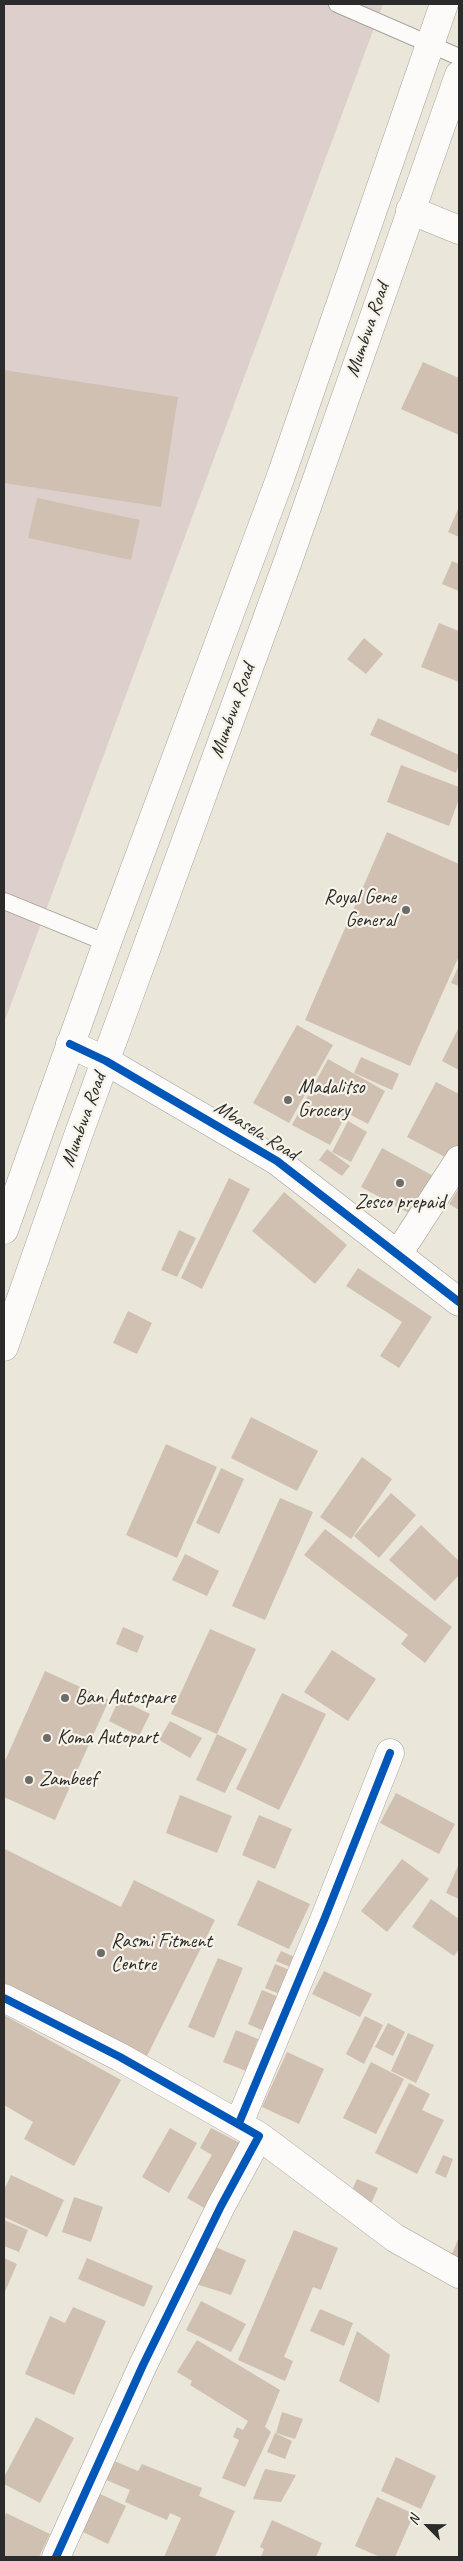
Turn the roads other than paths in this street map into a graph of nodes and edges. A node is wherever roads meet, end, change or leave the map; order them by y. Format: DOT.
graph roads {
  1 [pos="337,4"];
  2 [pos="444,4"];
  3 [pos="428,45"];
  4 [pos="459,57"];
  5 [pos="459,75"];
  6 [pos="410,210"];
  7 [pos="459,230"];
  8 [pos="4,901"];
  9 [pos="106,943"];
  10 [pos="70,1044"];
  11 [pos="106,1061"];
  12 [pos="459,1160"];
  13 [pos="4,1230"];
  14 [pos="398,1254"];
  15 [pos="459,1302"];
  16 [pos="4,1347"];
  17 [pos="390,1753"];
  18 [pos="4,1998"];
  19 [pos="249,2129"];
  20 [pos="459,2274"];
  21 [pos="56,2557"];
  1 -- 3 [label="lane"];
  2 -- 3 [label="main road, Mumbwa Road"];
  3 -- 4 [label="lane"];
  3 -- 9 [label="main road, Mumbwa Road"];
  5 -- 6 [label="main road, Mumbwa Road"];
  6 -- 7 [label="main road"];
  6 -- 11 [label="main road, Mumbwa Road"];
  8 -- 9 [label="lane"];
  9 -- 10 [label="main road, Mumbwa Road"];
  10 -- 11 [label="main road, Mbasela Road"];
  10 -- 13 [label="main road, Mumbwa Road"];
  11 -- 14 [label="main road, Mbasela Road"];
  11 -- 16 [label="main road, Mumbwa Road"];
  12 -- 14 [label="main road"];
  14 -- 15 [label="main road, Mbasela Road"];
  17 -- 19 [label="main road"];
  18 -- 19 [label="main road"];
  19 -- 20 [label="main road"];
  19 -- 21 [label="main road"];
}
